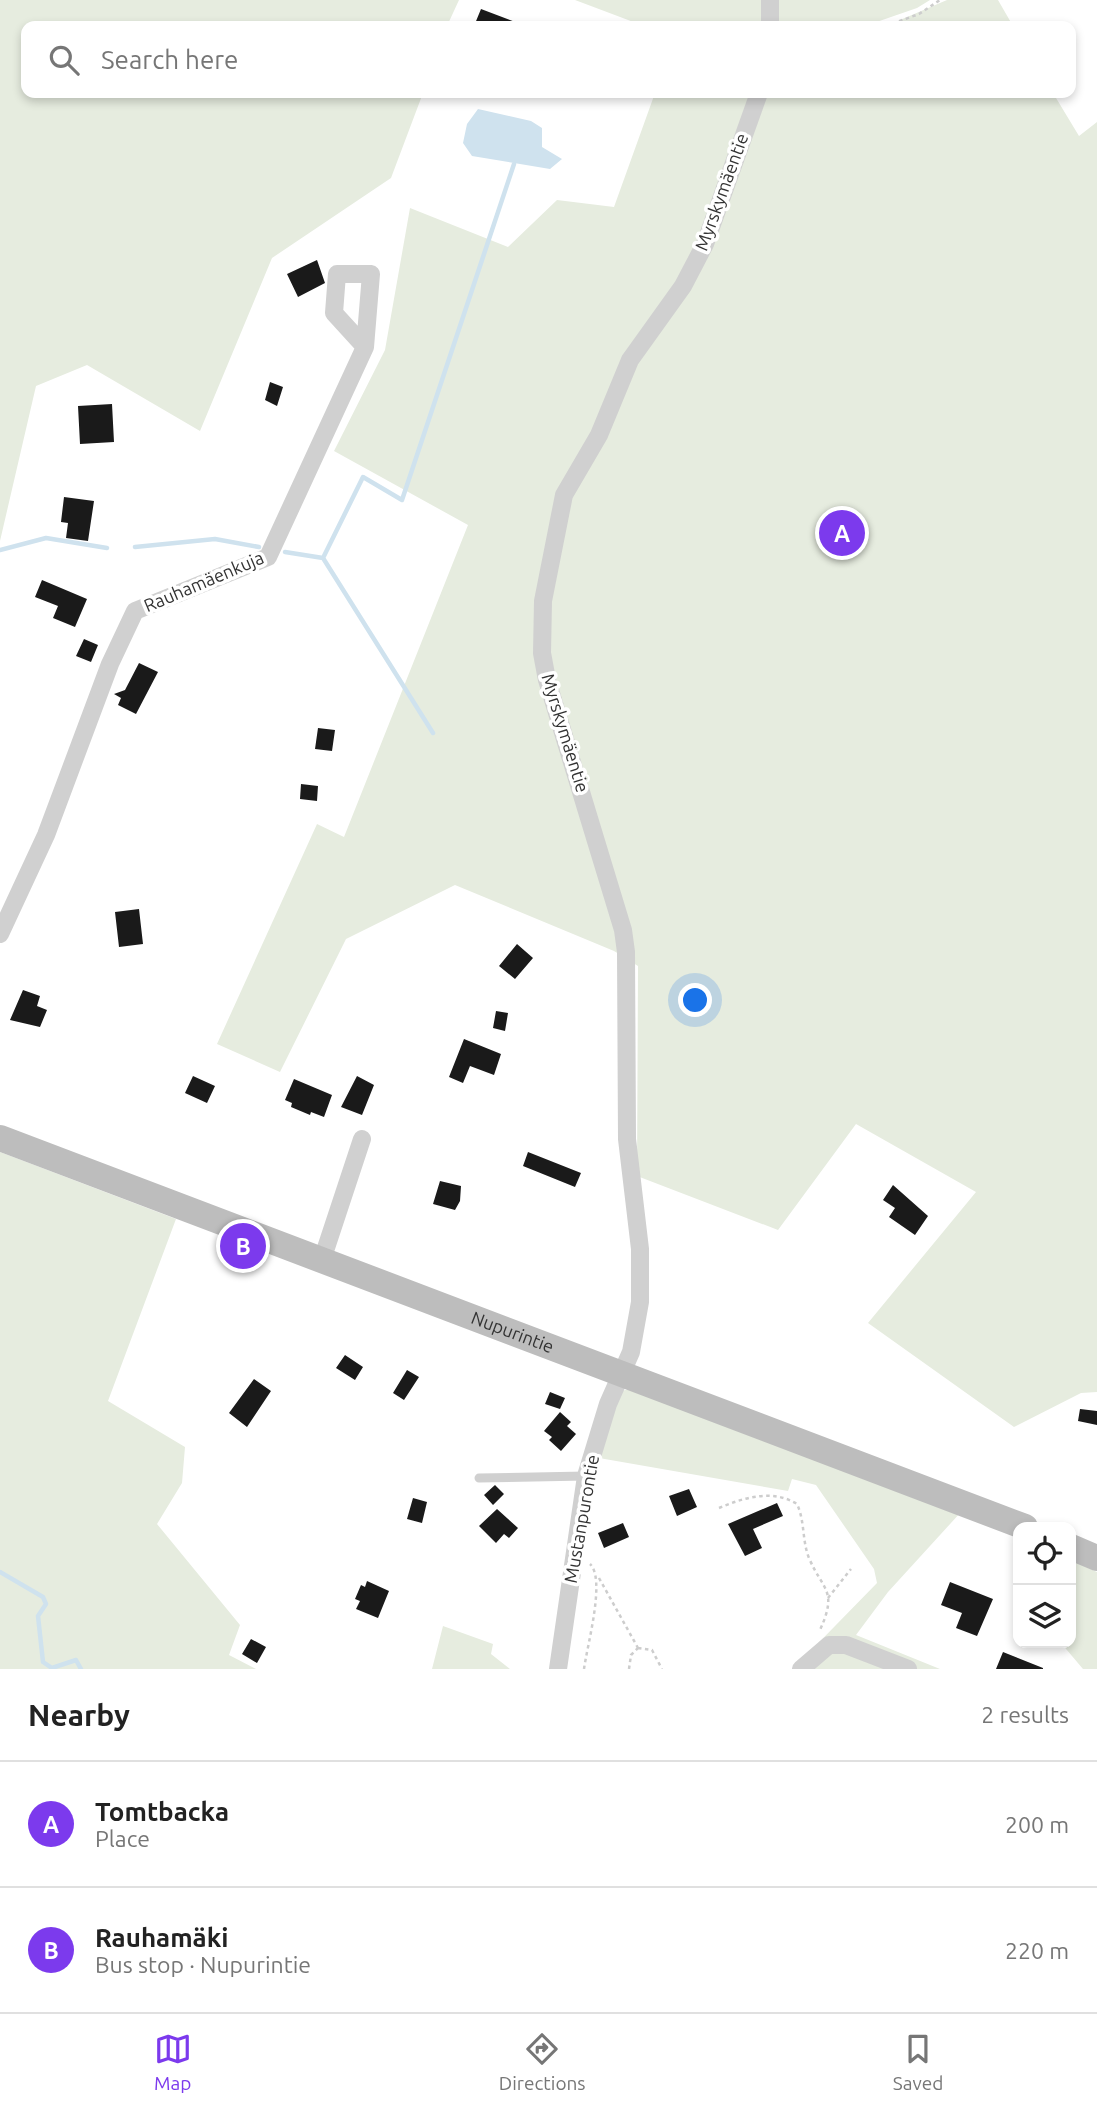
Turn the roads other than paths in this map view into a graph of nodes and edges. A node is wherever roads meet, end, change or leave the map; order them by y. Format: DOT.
graph roads {
  1 [pos="770,0"];
  2 [pos="770,21"];
  3 [pos="757,98"];
  4 [pos="365,347"];
  5 [pos="0,934"];
  6 [pos="0,1138"];
  7 [pos="362,1139"];
  8 [pos="322,1260"];
  9 [pos="622,1373"];
  10 [pos="586,1476"];
  11 [pos="479,1478"];
  12 [pos="1013,1523"];
  13 [pos="1076,1549"];
  14 [pos="1097,1558"];
  15 [pos="558,1669"];
  16 [pos="801,1669"];
  17 [pos="908,1669"];
  1 -- 2 [label="street"];
  3 -- 9 [label="street, Myrskymäentie"];
  4 -- 5 [label="street, Rauhamäenkuja"];
  6 -- 8 [label="main road, Nupurintie"];
  7 -- 8 [label="street"];
  8 -- 9 [label="main road, Nupurintie"];
  9 -- 10 [label="street, Mustanpurontie"];
  9 -- 12 [label="main road, Nupurintie"];
  10 -- 11 [label="lane"];
  10 -- 15 [label="street, Mustanpurontie"];
  13 -- 14 [label="main road"];
  16 -- 17 [label="street"];
}
